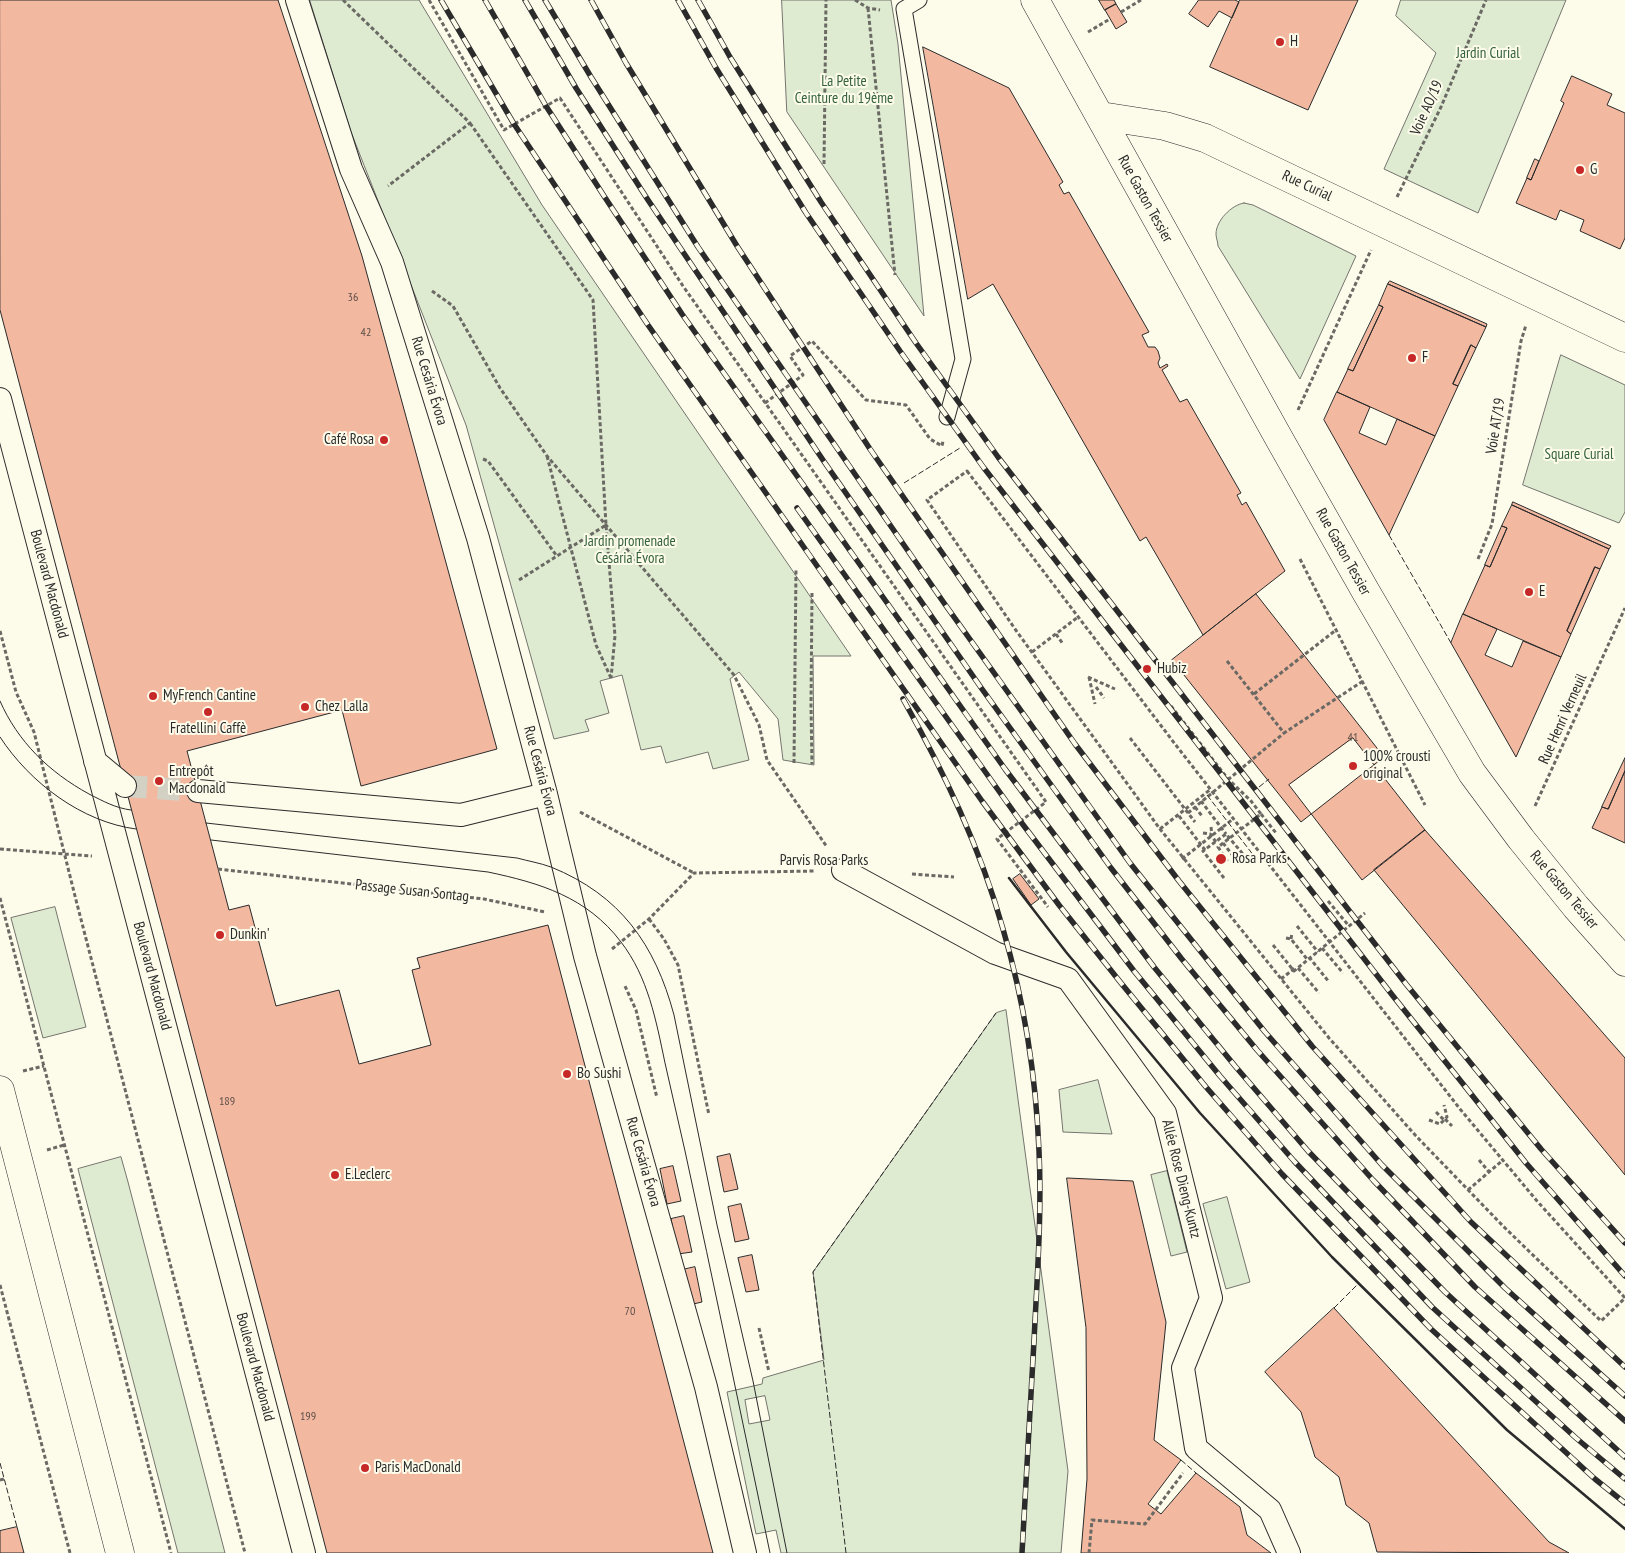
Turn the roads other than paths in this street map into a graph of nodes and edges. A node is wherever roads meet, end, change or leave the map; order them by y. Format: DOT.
graph roads {
  1 [pos="297,0"];
  2 [pos="920,0"];
  3 [pos="1035,0"];
  4 [pos="1100,116"];
  5 [pos="1625,338"];
  6 [pos="0,398"];
  7 [pos="947,417"];
  8 [pos="95,761"];
  9 [pos="125,786"];
  10 [pos="198,791"];
  11 [pos="546,794"];
  12 [pos="843,870"];
  13 [pos="1625,962"];
  14 [pos="0,1090"];
  15 [pos="4,1118"];
  16 [pos="120,1553"];
  17 [pos="304,1553"];
  18 [pos="745,1553"];
  19 [pos="1289,1553"];
  1 -- 11 [label="street, Rue Cesária Évora"];
  2 -- 7 [label="lane"];
  3 -- 4 [label="street"];
  4 -- 5 [label="street, Rue Curial"];
  4 -- 13 [label="street, Rue Gaston Tessier"];
  6 -- 8 [label="street, Boulevard Macdonald"];
  8 -- 9 [label="street"];
  8 -- 17 [label="street, Boulevard Macdonald"];
  10 -- 11 [label="street"];
  11 -- 18 [label="street, Rue Cesária Évora"];
  12 -- 19 [label="street, Allée Rose Dieng-Kuntz"];
  14 -- 15 [label="street"];
  15 -- 16 [label="street"];
}
